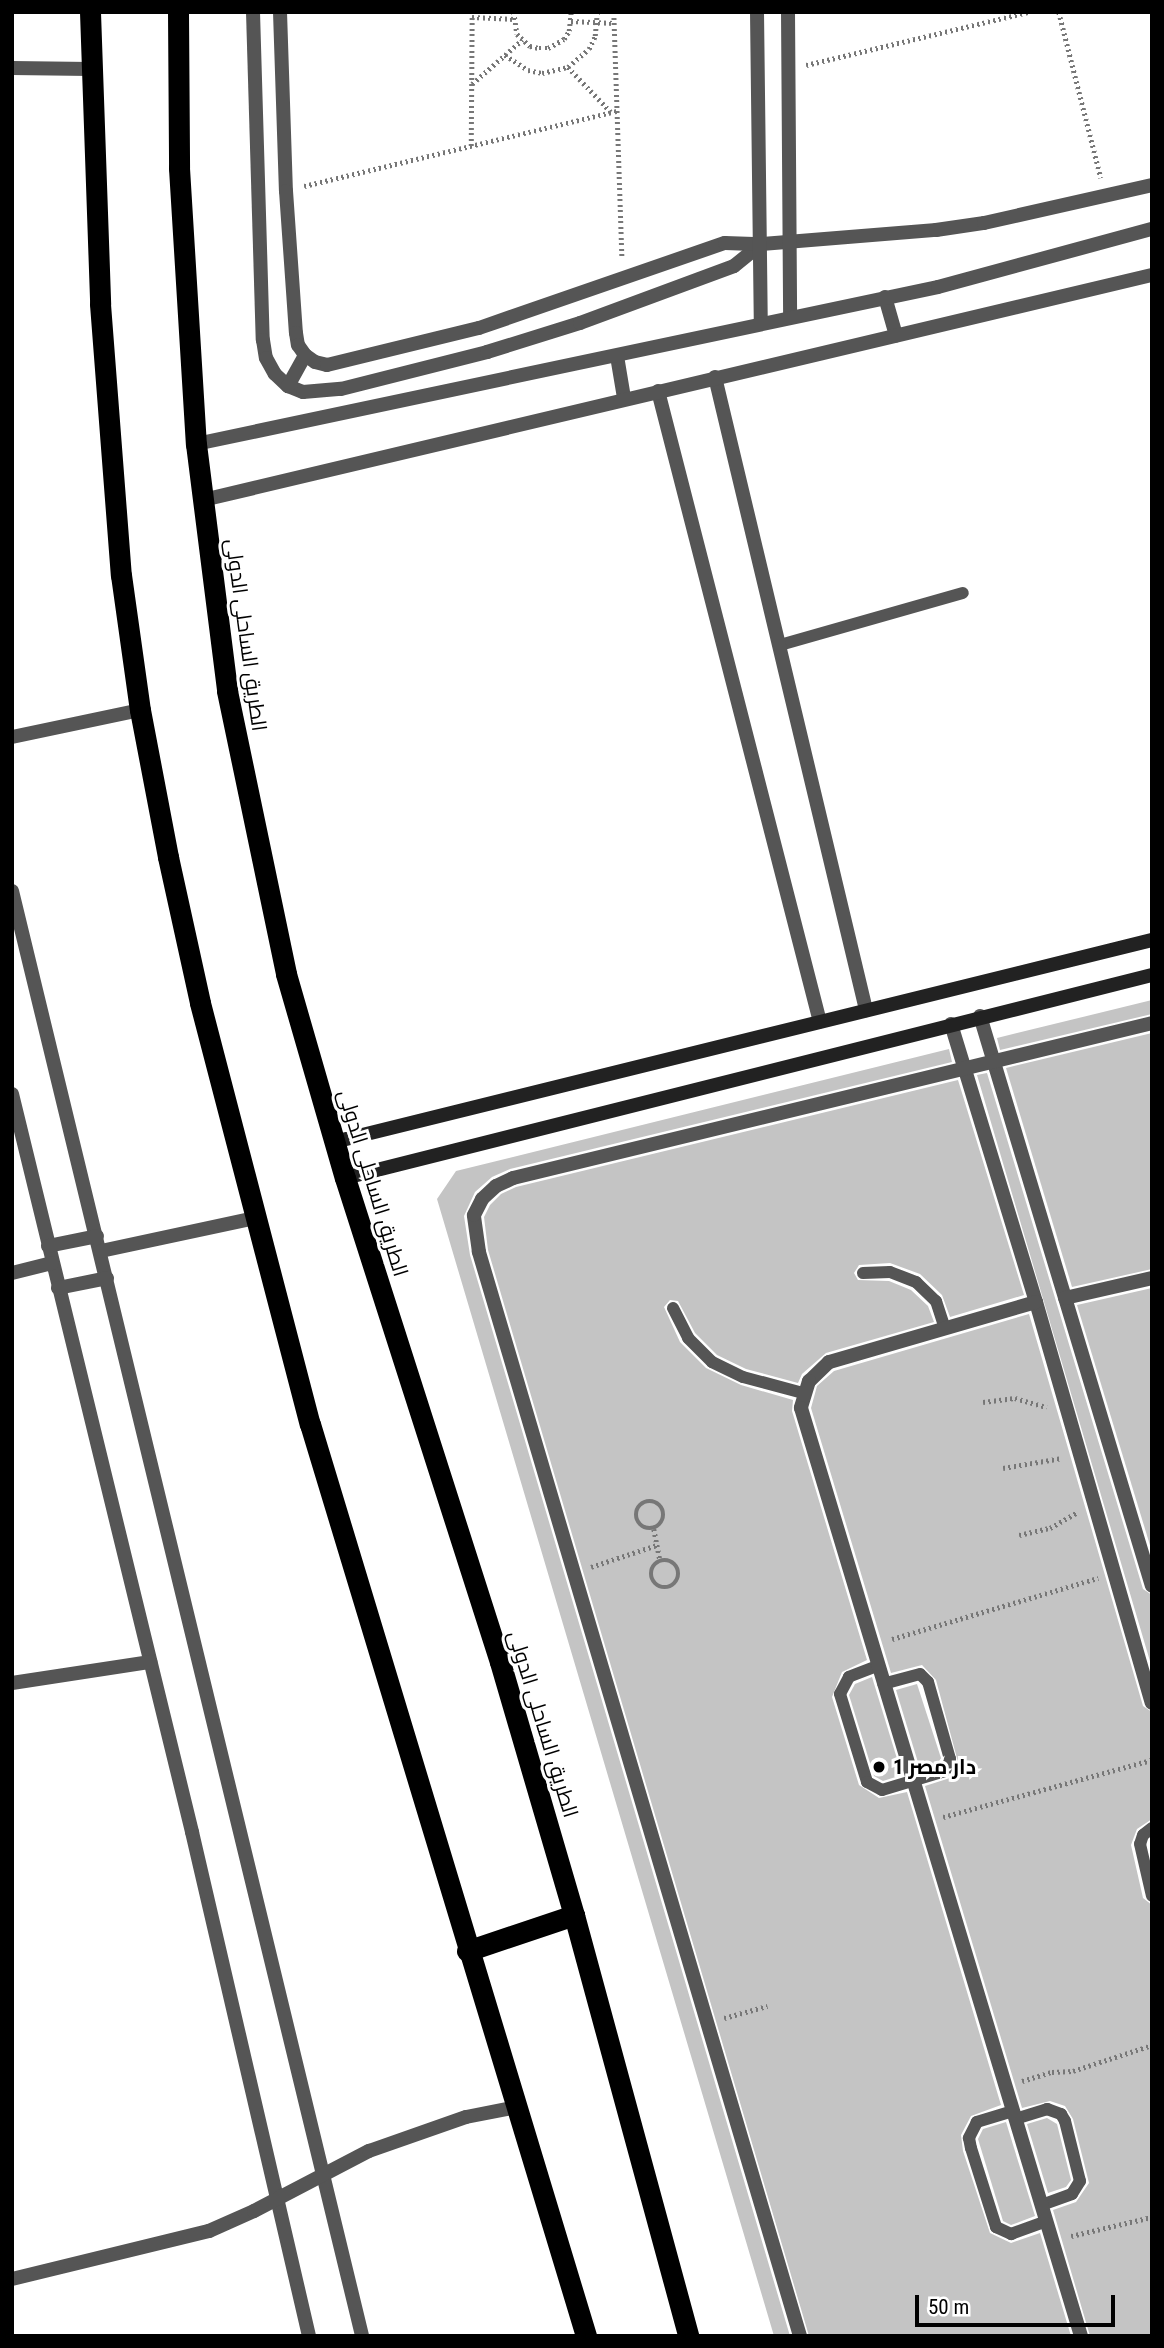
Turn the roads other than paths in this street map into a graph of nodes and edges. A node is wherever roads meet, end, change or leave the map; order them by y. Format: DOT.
graph roads {
  1 [pos="90,12"];
  2 [pos="177,12"];
  3 [pos="253,12"];
  4 [pos="280,12"];
  5 [pos="757,12"];
  6 [pos="788,12"];
  7 [pos="12,68"];
  8 [pos="90,69"];
  9 [pos="1152,185"];
  10 [pos="1152,229"];
  11 [pos="789,242"];
  12 [pos="761,244"];
  13 [pos="1152,275"];
  14 [pos="885,298"];
  15 [pos="790,317"];
  16 [pos="761,323"];
  17 [pos="896,335"];
  18 [pos="305,355"];
  19 [pos="617,356"];
  20 [pos="715,377"];
  21 [pos="288,386"];
  22 [pos="658,391"];
  23 [pos="624,398"];
  24 [pos="196,444"];
  25 [pos="203,500"];
  26 [pos="963,593"];
  27 [pos="780,645"];
  28 [pos="140,710"];
  29 [pos="12,737"];
  30 [pos="12,891"];
  31 [pos="1152,940"];
  32 [pos="1152,975"];
  33 [pos="866,1010"];
  34 [pos="980,1016"];
  35 [pos="820,1022"];
  36 [pos="1152,1023"];
  37 [pos="951,1024"];
  38 [pos="993,1062"];
  39 [pos="965,1069"];
  40 [pos="12,1094"];
  41 [pos="334,1142"];
  42 [pos="345,1178"];
  43 [pos="255,1218"];
  44 [pos="97,1236"];
  45 [pos="48,1247"];
  46 [pos="101,1251"];
  47 [pos="52,1264"];
  48 [pos="12,1273"];
  49 [pos="863,1273"];
  50 [pos="107,1278"];
  51 [pos="1152,1278"];
  52 [pos="58,1288"];
  53 [pos="1065,1298"];
  54 [pos="1036,1302"];
  55 [pos="673,1308"];
  56 [pos="946,1328"];
  57 [pos="803,1393"];
  58 [pos="1152,1586"];
  59 [pos="150,1662"];
  60 [pos="877,1666"];
  61 [pos="12,1683"];
  62 [pos="883,1684"];
  63 [pos="1152,1703"];
  64 [pos="912,1782"];
  65 [pos="1152,1828"];
  66 [pos="1152,1896"];
  67 [pos="574,1915"];
  68 [pos="467,1951"];
  69 [pos="517,2107"];
  70 [pos="1014,2115"];
  71 [pos="323,2174"];
  72 [pos="276,2199"];
  73 [pos="1042,2205"];
  74 [pos="1046,2221"];
  75 [pos="12,2279"];
  76 [pos="309,2336"];
  77 [pos="362,2336"];
  78 [pos="586,2336"];
  79 [pos="688,2336"];
  80 [pos="800,2336"];
  81 [pos="1081,2336"];
  1 -- 8 [label="highway"];
  2 -- 24 [label="highway, الطريق الساحلى الدولى"];
  3 -- 21 [label="street"];
  4 -- 18 [label="street"];
  5 -- 12 [label="street"];
  6 -- 11 [label="street"];
  7 -- 8 [label="street"];
  8 -- 28 [label="highway"];
  9 -- 11 [label="street"];
  10 -- 14 [label="street"];
  11 -- 12 [label="street"];
  11 -- 15 [label="street"];
  12 -- 16 [label="street"];
  12 -- 18 [label="street"];
  12 -- 21 [label="street"];
  13 -- 17 [label="street"];
  14 -- 15 [label="street"];
  14 -- 17 [label="street"];
  15 -- 16 [label="street"];
  16 -- 19 [label="street"];
  17 -- 20 [label="street"];
  18 -- 21 [label="street"];
  19 -- 23 [label="street"];
  19 -- 24 [label="street"];
  20 -- 22 [label="street"];
  20 -- 27 [label="street"];
  22 -- 23 [label="street"];
  22 -- 35 [label="street"];
  23 -- 25 [label="street"];
  24 -- 25 [label="highway, الطريق الساحلى الدولى"];
  25 -- 41 [label="highway, الطريق الساحلى الدولى"];
  26 -- 27 [label="lane"];
  27 -- 33 [label="street"];
  28 -- 29 [label="street"];
  28 -- 43 [label="highway"];
  30 -- 44 [label="street"];
  31 -- 33 [label="street"];
  32 -- 34 [label="street"];
  33 -- 35 [label="street"];
  34 -- 37 [label="street"];
  34 -- 38 [label="street"];
  35 -- 41 [label="street"];
  36 -- 38 [label="street"];
  37 -- 39 [label="street"];
  37 -- 42 [label="street"];
  38 -- 39 [label="street"];
  38 -- 53 [label="street"];
  39 -- 54 [label="street"];
  39 -- 80 [label="street"];
  40 -- 45 [label="street"];
  41 -- 42 [label="highway, الطريق الساحلى الدولى"];
  42 -- 67 [label="highway, الطريق الساحلى الدولى"];
  43 -- 46 [label="street"];
  43 -- 68 [label="highway"];
  44 -- 45 [label="street"];
  44 -- 46 [label="street"];
  45 -- 47 [label="street"];
  46 -- 50 [label="street"];
  47 -- 48 [label="street"];
  47 -- 52 [label="street"];
  49 -- 56 [label="lane"];
  50 -- 52 [label="street"];
  50 -- 71 [label="street"];
  51 -- 53 [label="street"];
  52 -- 59 [label="street"];
  53 -- 58 [label="street"];
  54 -- 56 [label="street"];
  54 -- 63 [label="street"];
  55 -- 57 [label="lane"];
  56 -- 57 [label="street"];
  57 -- 60 [label="street"];
  59 -- 61 [label="street"];
  59 -- 72 [label="street"];
  60 -- 62 [label="street"];
  60 -- 64 [label="lane"];
  62 -- 64 [label="street"];
  62 -- 64 [label="lane"];
  64 -- 70 [label="street"];
  65 -- 66 [label="lane"];
  67 -- 68 [label="highway"];
  67 -- 79 [label="highway, الطريق الساحلى الدولى"];
  68 -- 69 [label="highway"];
  69 -- 71 [label="street"];
  69 -- 78 [label="highway"];
  70 -- 73 [label="street"];
  70 -- 73 [label="lane"];
  70 -- 74 [label="lane"];
  71 -- 72 [label="street"];
  71 -- 77 [label="street"];
  72 -- 75 [label="street"];
  72 -- 76 [label="street"];
  73 -- 74 [label="street"];
  74 -- 81 [label="street"];
}
